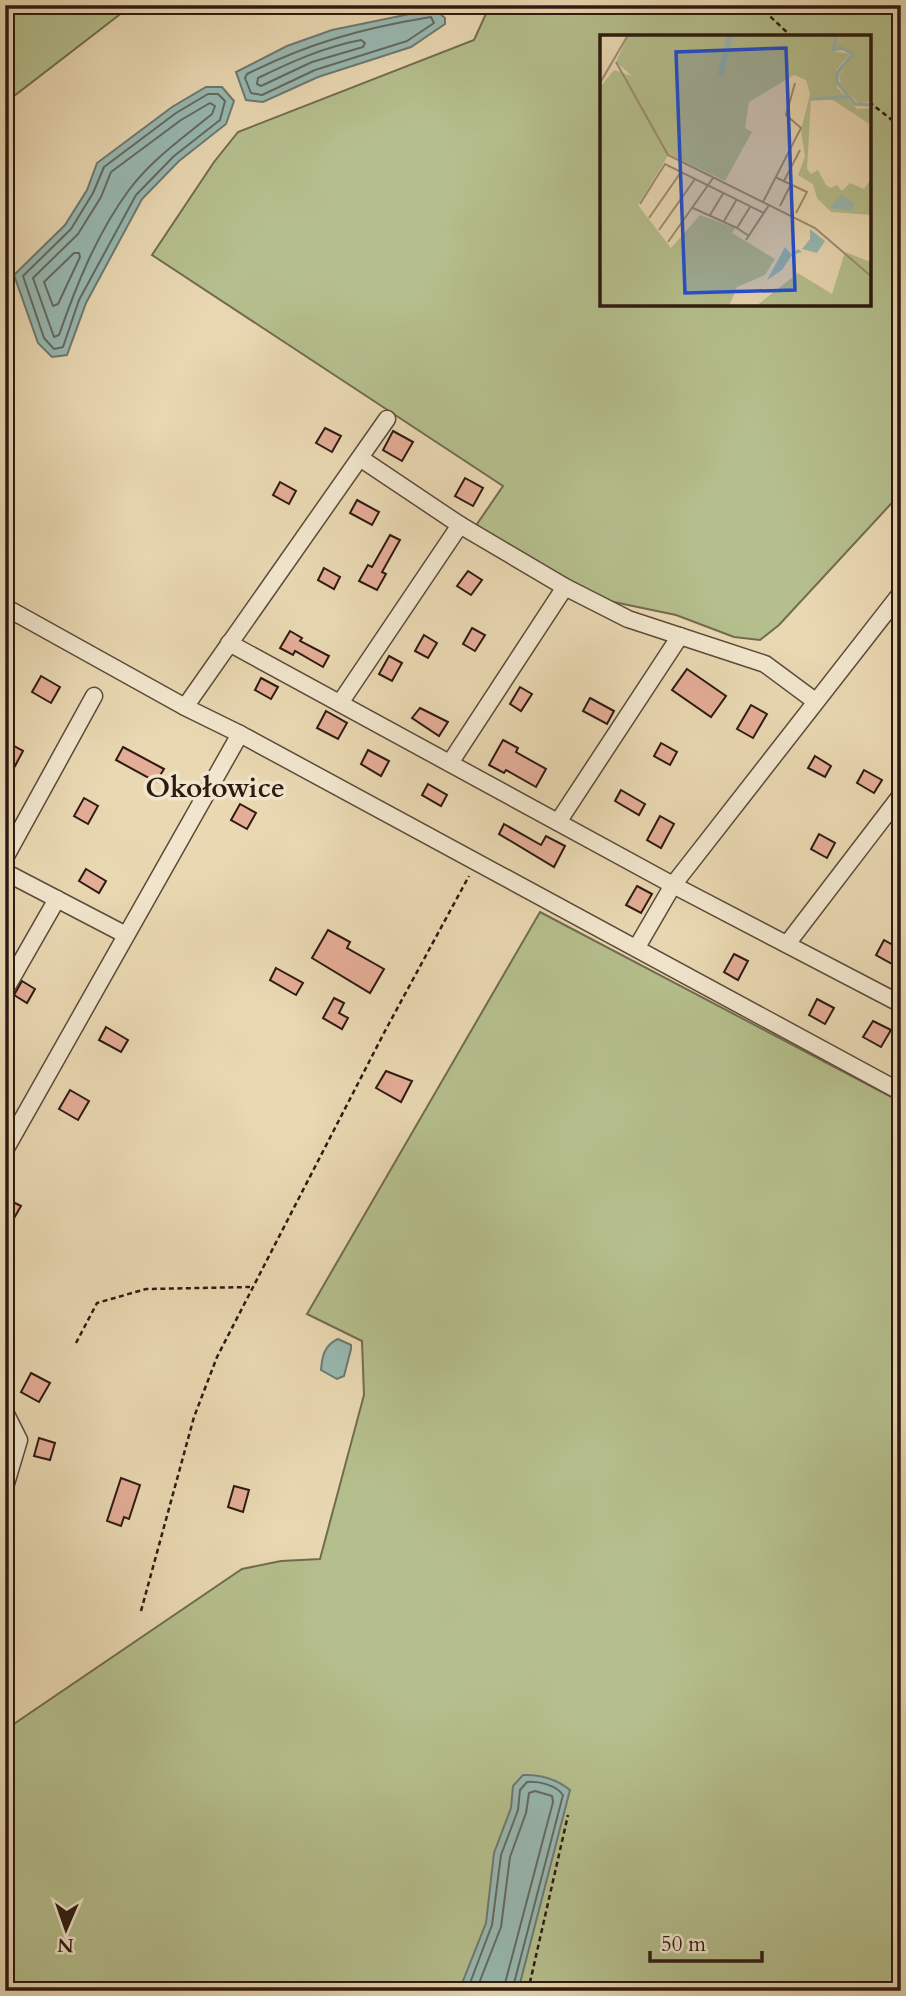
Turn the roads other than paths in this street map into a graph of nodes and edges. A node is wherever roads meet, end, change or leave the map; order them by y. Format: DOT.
graph roads {
  1 [pos="387,419"];
  2 [pos="360,458"];
  3 [pos="460,525"];
  4 [pos="565,587"];
  5 [pos="901,593"];
  6 [pos="5,607"];
  7 [pos="680,636"];
  8 [pos="229,643"];
  9 [pos="94,696"];
  10 [pos="815,701"];
  11 [pos="340,704"];
  12 [pos="185,707"];
  13 [pos="240,734"];
  14 [pos="450,763"];
  15 [pos="901,795"];
  16 [pos="558,822"];
  17 [pos="5,858"];
  18 [pos="5,872"];
  19 [pos="673,885"];
  20 [pos="57,899"];
  21 [pos="126,935"];
  22 [pos="787,944"];
  23 [pos="637,947"];
  24 [pos="5,990"];
  25 [pos="901,1004"];
  26 [pos="901,1092"];
  27 [pos="5,1150"];
  28 [pos="5,1412"];
  29 [pos="5,1487"];
  1 -- 2 [label="street"];
  2 -- 3 [label="street"];
  2 -- 8 [label="street"];
  3 -- 4 [label="street"];
  3 -- 11 [label="street"];
  4 -- 7 [label="street"];
  4 -- 14 [label="street"];
  5 -- 10 [label="street"];
  6 -- 12 [label="street"];
  7 -- 10 [label="street"];
  7 -- 16 [label="street"];
  8 -- 11 [label="street"];
  8 -- 12 [label="street"];
  9 -- 17 [label="street"];
  10 -- 19 [label="street"];
  11 -- 14 [label="street"];
  12 -- 13 [label="street"];
  13 -- 21 [label="street"];
  13 -- 23 [label="street"];
  14 -- 16 [label="street"];
  15 -- 22 [label="street"];
  16 -- 19 [label="street"];
  18 -- 20 [label="street"];
  19 -- 22 [label="street"];
  19 -- 23 [label="street"];
  20 -- 21 [label="street"];
  20 -- 24 [label="street"];
  21 -- 27 [label="street"];
  22 -- 25 [label="street"];
  23 -- 26 [label="street"];
  28 -- 29 [label="street"];
}
